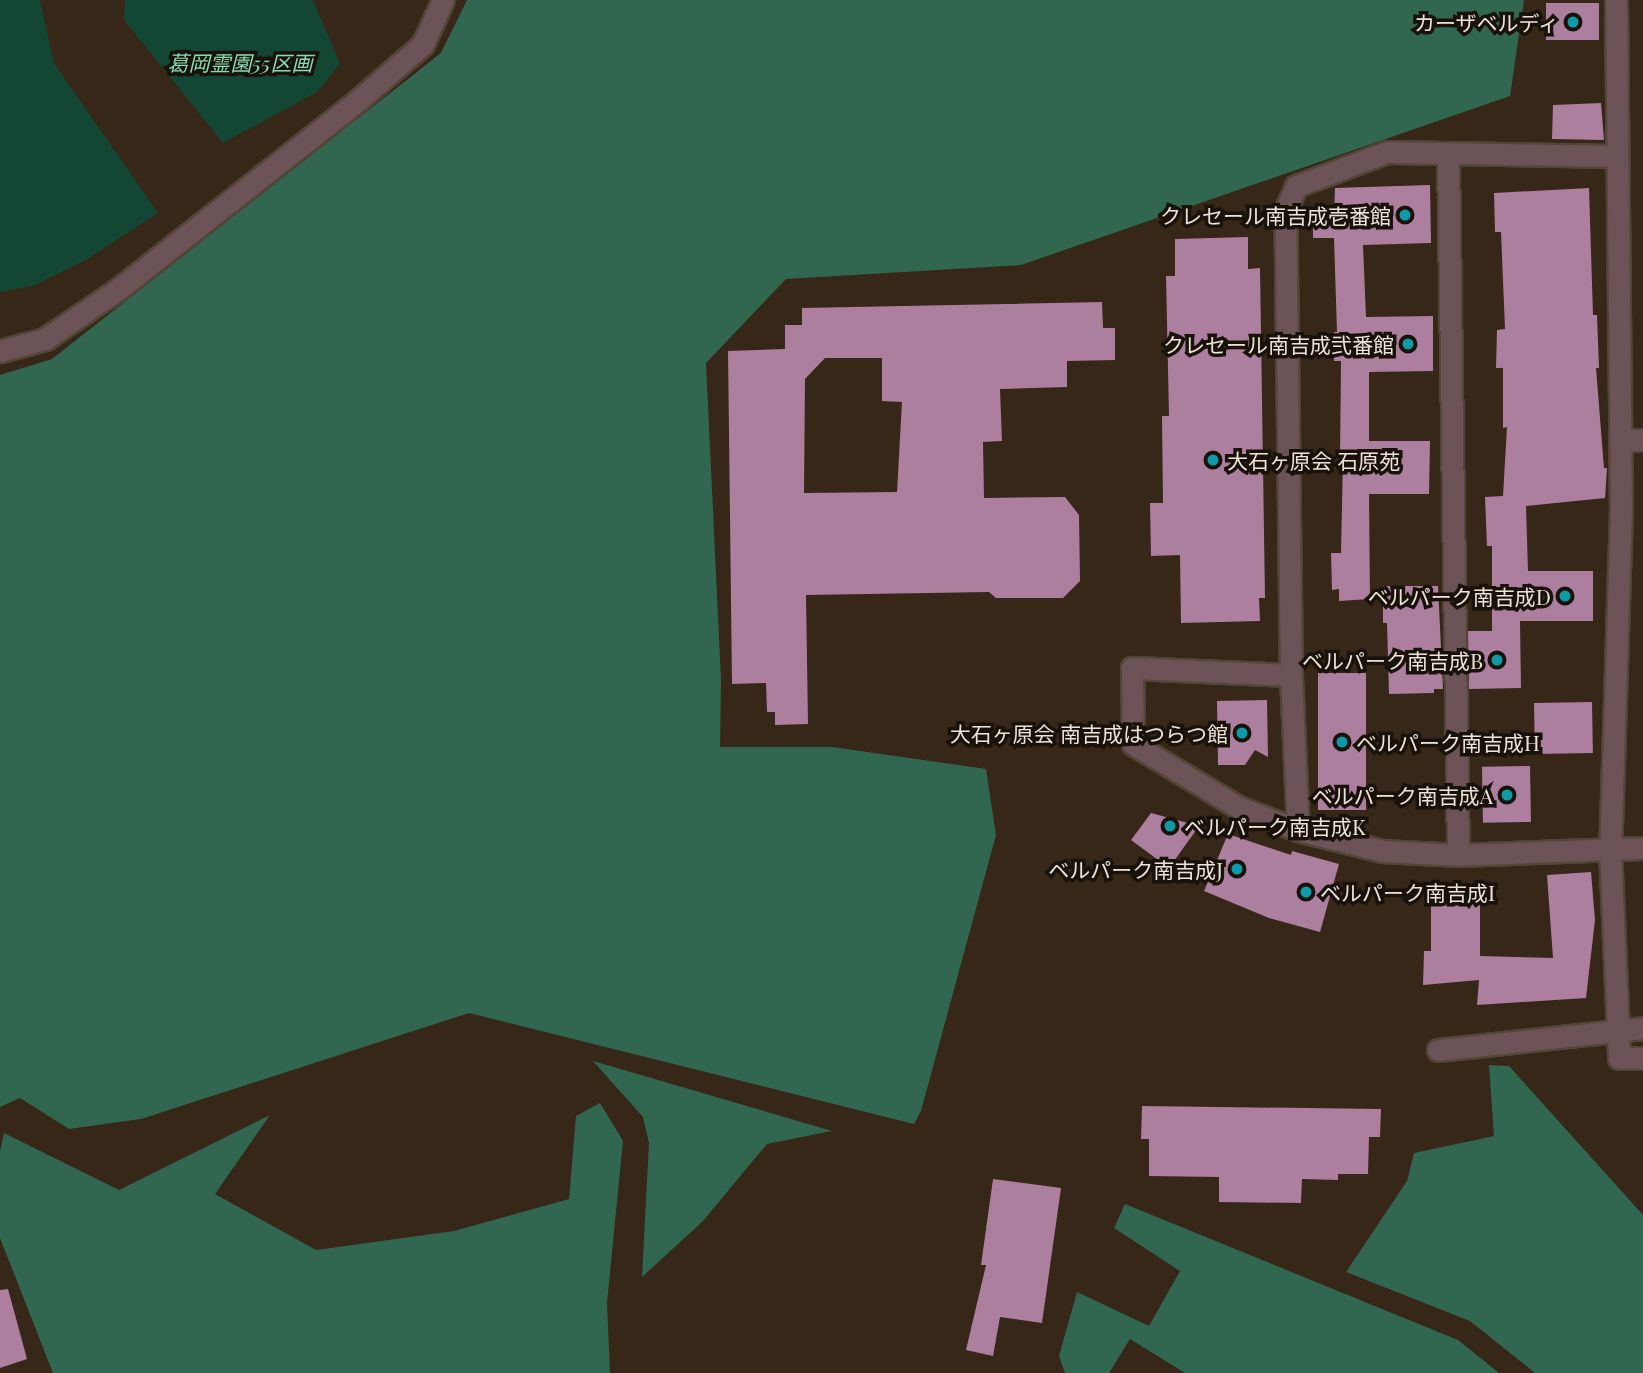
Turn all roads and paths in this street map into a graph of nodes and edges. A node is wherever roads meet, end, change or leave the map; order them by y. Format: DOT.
graph roads {
  1 [pos="443,0"];
  2 [pos="1616,0"];
  3 [pos="1448,155"];
  4 [pos="1616,156"];
  5 [pos="0,351"];
  6 [pos="1620,440"];
  7 [pos="1643,440"];
  8 [pos="1291,675"];
  9 [pos="1298,830"];
  10 [pos="1643,848"];
  11 [pos="1610,849"];
  12 [pos="1458,855"];
  13 [pos="1620,1028"];
  14 [pos="1643,1028"];
  15 [pos="1438,1050"];
  16 [pos="1643,1058"];
  1 -- 5 [label="street"];
  2 -- 4 [label="street"];
  3 -- 4 [label="street"];
  3 -- 8 [label="street"];
  3 -- 12 [label="street"];
  4 -- 6 [label="street"];
  6 -- 7 [label="street"];
  6 -- 11 [label="street"];
  8 -- 9 [label="street"];
  8 -- 9 [label="street"];
  9 -- 12 [label="street"];
  10 -- 11 [label="street"];
  11 -- 12 [label="street"];
  11 -- 13 [label="street"];
  13 -- 14 [label="street"];
  13 -- 15 [label="street"];
  13 -- 16 [label="street"];
}
